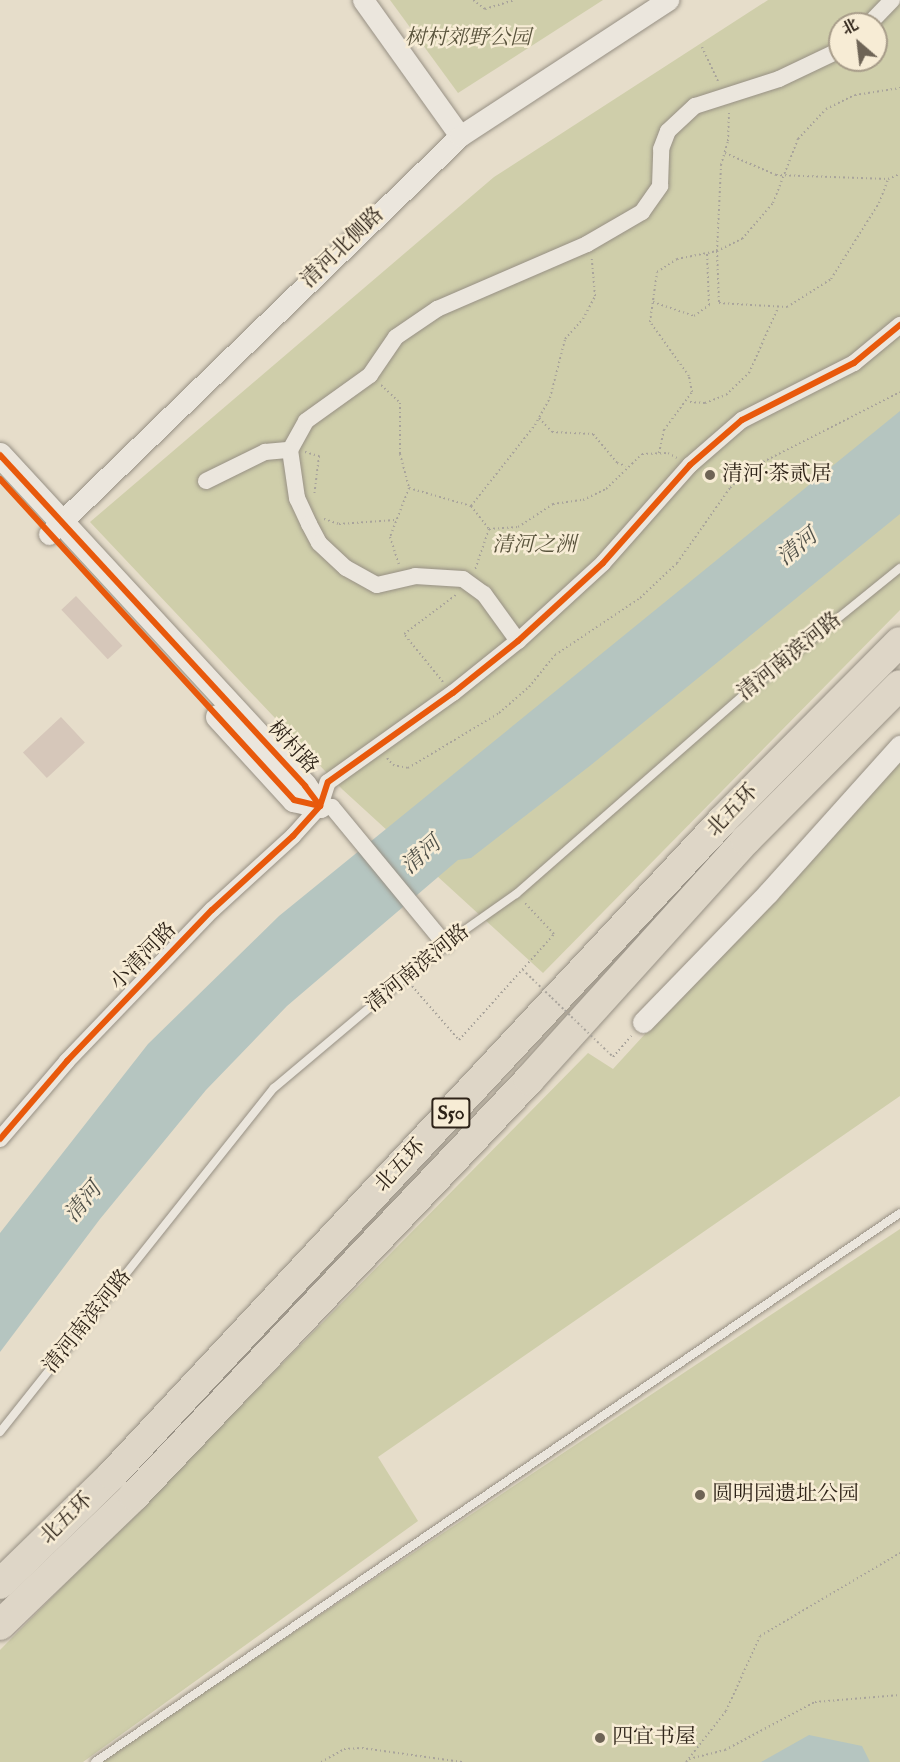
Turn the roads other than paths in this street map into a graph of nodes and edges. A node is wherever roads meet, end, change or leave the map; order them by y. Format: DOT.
graph roads {
  1 [pos="363,0"];
  2 [pos="668,0"];
  3 [pos="892,0"];
  4 [pos="880,12"];
  5 [pos="828,56"];
  6 [pos="460,136"];
  7 [pos="900,325"];
  8 [pos="290,450"];
  9 [pos="0,454"];
  10 [pos="0,479"];
  11 [pos="206,481"];
  12 [pos="55,527"];
  13 [pos="900,568"];
  14 [pos="518,641"];
  15 [pos="900,642"];
  16 [pos="900,685"];
  17 [pos="900,746"];
  18 [pos="320,806"];
  19 [pos="445,944"];
  20 [pos="643,1022"];
  21 [pos="0,1139"];
  22 [pos="900,1212"];
  23 [pos="0,1432"];
  24 [pos="0,1584"];
  25 [pos="0,1625"];
  26 [pos="95,1762"];
  1 -- 6 [label="street"];
  2 -- 6 [label="street, 清河北侧路"];
  3 -- 4 [label="street"];
  5 -- 8 [label="street"];
  6 -- 12 [label="street, 清河北侧路"];
  7 -- 14 [label="street"];
  8 -- 11 [label="street"];
  8 -- 14 [label="street"];
  9 -- 12 [label="main road, 树村路"];
  10 -- 12 [label="main road, 树村路"];
  12 -- 18 [label="main road, 树村路"];
  13 -- 19 [label="lane, 清河南滨河路"];
  14 -- 18 [label="street"];
  15 -- 24 [label="highway, 北五环 / S50"];
  16 -- 25 [label="highway, 北五环 / S50"];
  17 -- 20 [label="street"];
  18 -- 19 [label="street"];
  18 -- 21 [label="street, 小清河路"];
  19 -- 23 [label="lane, 清河南滨河路"];
  22 -- 26 [label="lane"];
}
